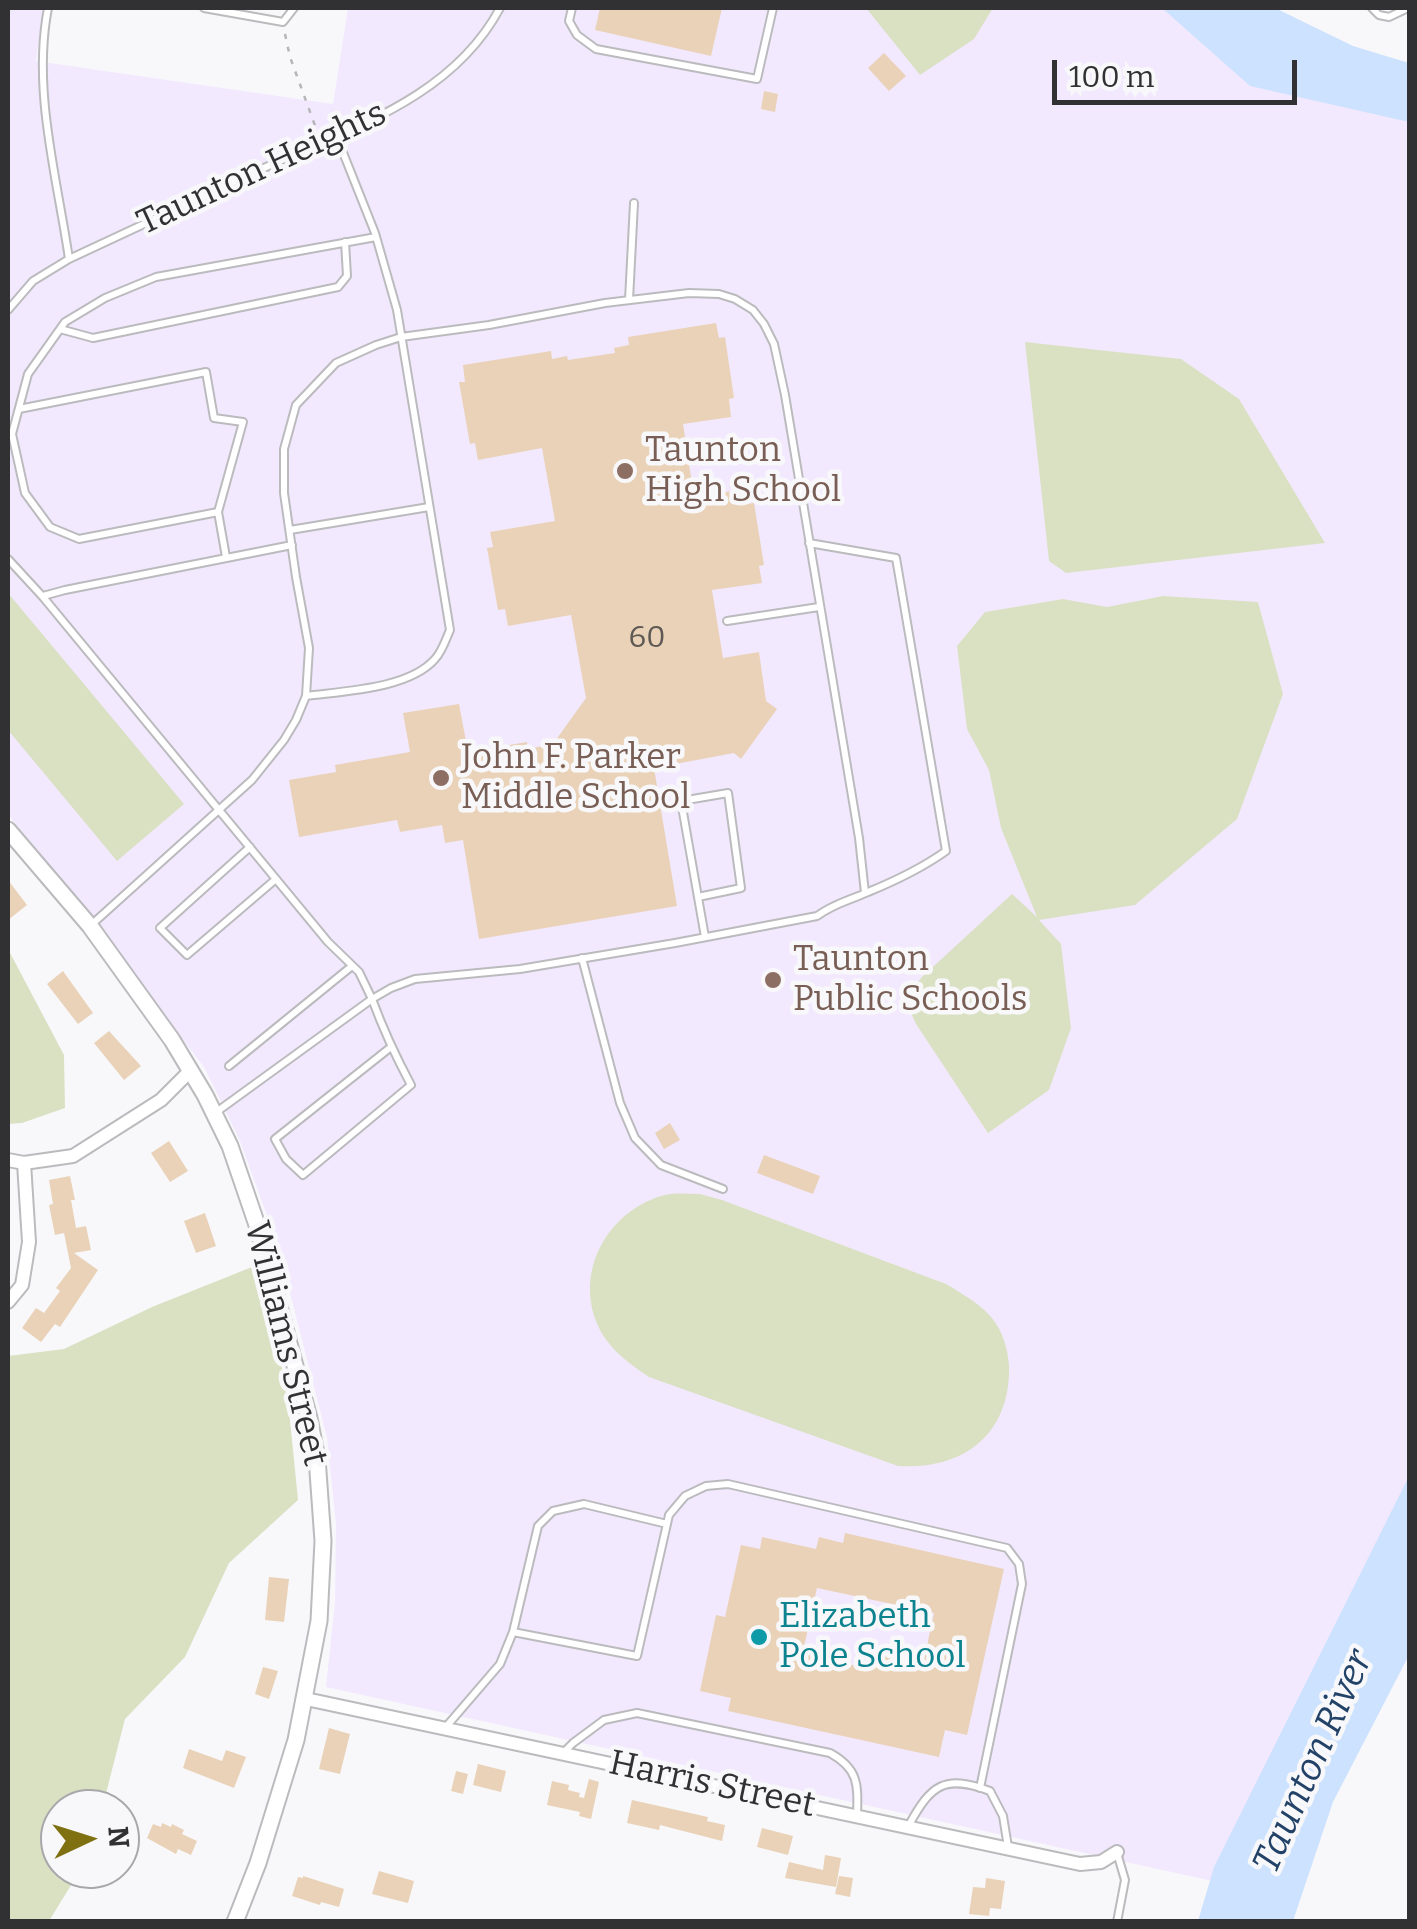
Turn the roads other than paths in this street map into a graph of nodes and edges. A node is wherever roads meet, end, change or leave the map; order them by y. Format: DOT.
graph roads {
  1 [pos="48,8"];
  2 [pos="204,8"];
  3 [pos="294,8"];
  4 [pos="500,8"];
  5 [pos="572,8"];
  6 [pos="772,8"];
  7 [pos="1372,8"];
  8 [pos="1408,8"];
  9 [pos="336,135"];
  10 [pos="634,203"];
  11 [pos="376,237"];
  12 [pos="345,242"];
  13 [pos="68,259"];
  14 [pos="629,300"];
  15 [pos="8,310"];
  16 [pos="60,330"];
  17 [pos="401,337"];
  18 [pos="19,409"];
  19 [pos="429,508"];
  20 [pos="218,512"];
  21 [pos="290,530"];
  22 [pos="809,543"];
  23 [pos="292,545"];
  24 [pos="226,557"];
  25 [pos="8,558"];
  26 [pos="43,596"];
  27 [pos="819,608"];
  28 [pos="727,621"];
  29 [pos="306,696"];
  30 [pos="218,810"];
  31 [pos="8,830"];
  32 [pos="250,846"];
  33 [pos="276,879"];
  34 [pos="865,894"];
  35 [pos="698,897"];
  36 [pos="90,926"];
  37 [pos="705,937"];
  38 [pos="582,958"];
  39 [pos="352,966"];
  40 [pos="372,999"];
  41 [pos="391,1047"];
  42 [pos="228,1066"];
  43 [pos="191,1070"];
  44 [pos="215,1114"];
  45 [pos="8,1160"];
  46 [pos="24,1163"];
  47 [pos="723,1189"];
  48 [pos="8,1302"];
  49 [pos="667,1524"];
  50 [pos="513,1632"];
  51 [pos="306,1699"];
  52 [pos="444,1728"];
  53 [pos="563,1754"];
  54 [pos="980,1788"];
  55 [pos="857,1816"];
  56 [pos="908,1827"];
  57 [pos="1008,1848"];
  58 [pos="1116,1852"];
  59 [pos="235,1922"];
  60 [pos="1117,1922"];
  1 -- 13 [label="lane"];
  2 -- 3 [label="lane"];
  4 -- 9 [label="lane, Taunton Heights"];
  5 -- 6 [label="lane"];
  7 -- 8 [label="lane"];
  9 -- 11 [label="lane"];
  9 -- 13 [label="lane, Taunton Heights"];
  10 -- 14 [label="lane"];
  11 -- 12 [label="lane"];
  11 -- 17 [label="lane"];
  12 -- 16 [label="lane"];
  12 -- 16 [label="lane"];
  13 -- 15 [label="lane, Taunton Heights"];
  14 -- 17 [label="lane"];
  14 -- 22 [label="lane"];
  16 -- 18 [label="lane"];
  17 -- 19 [label="lane"];
  17 -- 21 [label="lane"];
  18 -- 20 [label="lane"];
  18 -- 20 [label="lane"];
  19 -- 21 [label="lane"];
  19 -- 29 [label="lane"];
  20 -- 24 [label="lane"];
  21 -- 23 [label="lane"];
  22 -- 27 [label="lane"];
  22 -- 34 [label="lane"];
  23 -- 24 [label="lane"];
  23 -- 29 [label="lane"];
  24 -- 26 [label="lane"];
  25 -- 26 [label="lane"];
  26 -- 30 [label="lane"];
  27 -- 28 [label="lane"];
  27 -- 34 [label="lane"];
  29 -- 30 [label="lane"];
  30 -- 32 [label="lane"];
  30 -- 36 [label="lane"];
  31 -- 36 [label="street, Williams Street"];
  32 -- 33 [label="lane"];
  32 -- 33 [label="lane"];
  33 -- 39 [label="lane"];
  34 -- 37 [label="lane"];
  35 -- 35 [label="lane"];
  35 -- 37 [label="lane"];
  36 -- 43 [label="street, Williams Street"];
  37 -- 38 [label="lane"];
  38 -- 40 [label="lane"];
  38 -- 47 [label="lane"];
  39 -- 40 [label="lane"];
  39 -- 42 [label="lane"];
  40 -- 41 [label="lane"];
  40 -- 44 [label="lane"];
  41 -- 41 [label="lane"];
  43 -- 44 [label="street, Williams Street"];
  43 -- 46 [label="street"];
  44 -- 51 [label="street, Williams Street"];
  45 -- 46 [label="street"];
  46 -- 48 [label="street"];
  49 -- 50 [label="lane"];
  49 -- 50 [label="lane"];
  49 -- 54 [label="lane"];
  50 -- 52 [label="lane"];
  51 -- 52 [label="street, Harris Street"];
  51 -- 59 [label="street, Williams Street"];
  52 -- 53 [label="street, Harris Street"];
  53 -- 55 [label="street, Harris Street"];
  53 -- 55 [label="lane"];
  54 -- 56 [label="lane"];
  54 -- 57 [label="lane"];
  55 -- 56 [label="street, Harris Street"];
  56 -- 57 [label="street, Harris Street"];
  57 -- 58 [label="street, Harris Street"];
  58 -- 60 [label="lane"];
}
